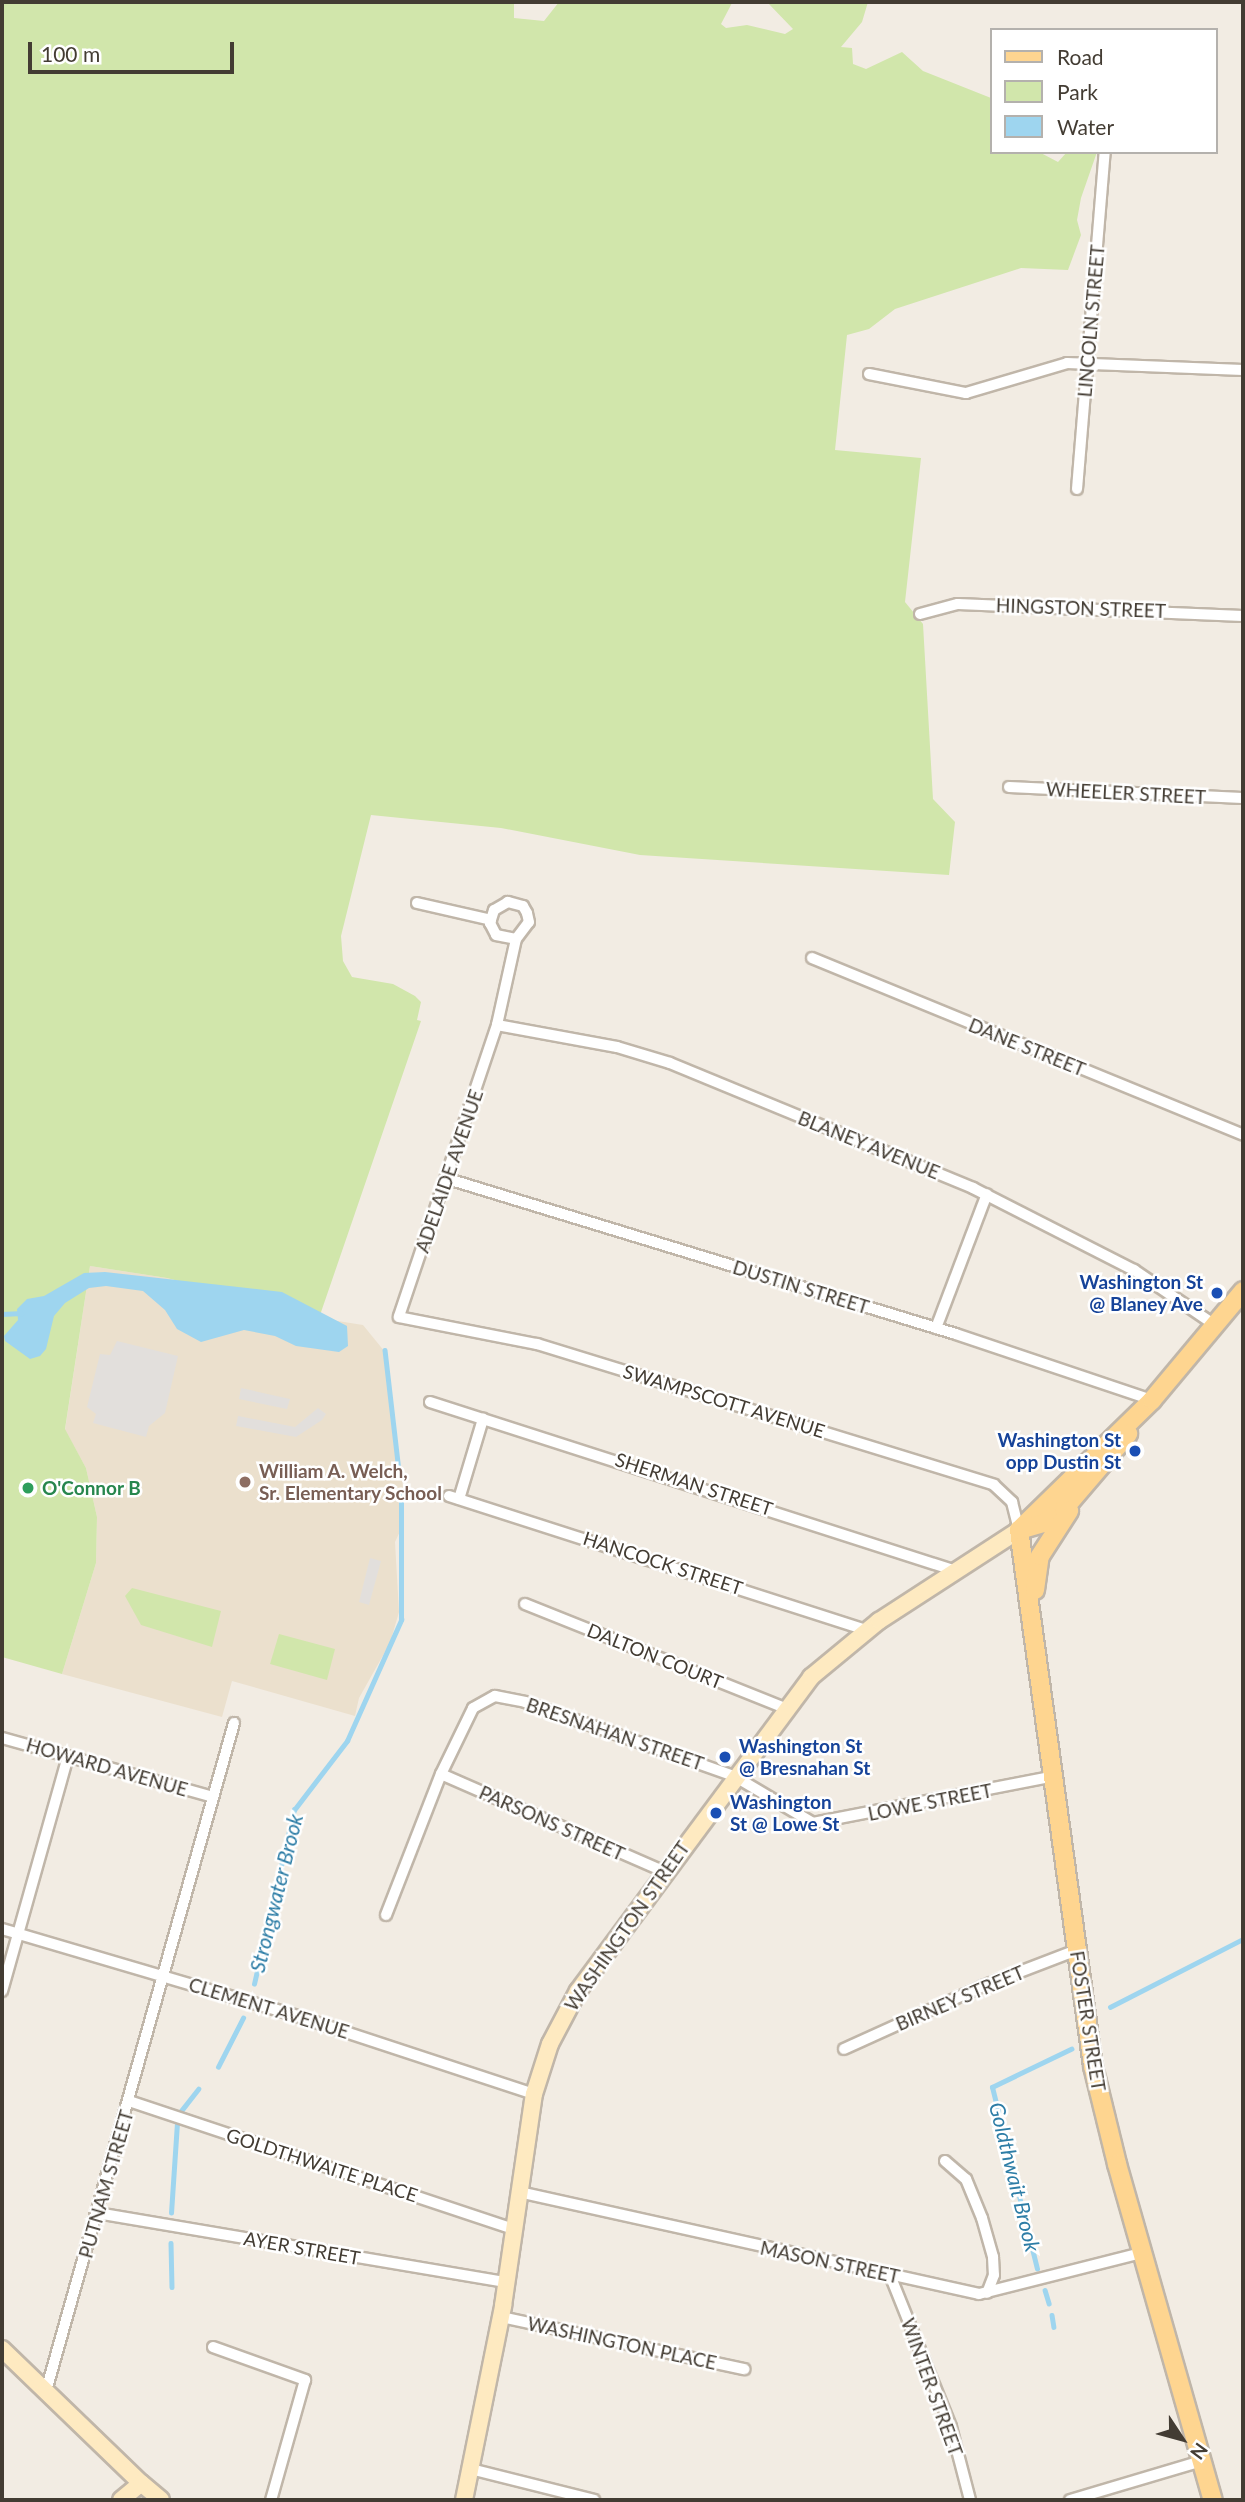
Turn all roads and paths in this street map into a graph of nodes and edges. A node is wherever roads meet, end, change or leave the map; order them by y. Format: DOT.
graph roads {
  1 [pos="1105,154"];
  2 [pos="1088,364"];
  3 [pos="1243,370"];
  4 [pos="869,374"];
  5 [pos="1077,489"];
  6 [pos="920,614"];
  7 [pos="1243,616"];
  8 [pos="1009,787"];
  9 [pos="1243,798"];
  10 [pos="417,903"];
  11 [pos="491,920"];
  12 [pos="516,939"];
  13 [pos="812,958"];
  14 [pos="497,1025"];
  15 [pos="1243,1135"];
  16 [pos="448,1179"];
  17 [pos="987,1194"];
  18 [pos="1243,1291"];
  19 [pos="399,1317"];
  20 [pos="1216,1325"];
  21 [pos="936,1328"];
  22 [pos="1152,1400"];
  23 [pos="430,1402"];
  24 [pos="483,1419"];
  25 [pos="1083,1492"];
  26 [pos="1019,1530"];
  27 [pos="956,1571"];
  28 [pos="526,1604"];
  29 [pos="1032,1614"];
  30 [pos="866,1630"];
  31 [pos="785,1708"];
  32 [pos="234,1723"];
  33 [pos="2,1738"];
  34 [pos="68,1756"];
  35 [pos="441,1774"];
  36 [pos="734,1776"];
  37 [pos="1055,1776"];
  38 [pos="213,1797"];
  39 [pos="663,1871"];
  40 [pos="386,1916"];
  41 [pos="2,1929"];
  42 [pos="17,1933"];
  43 [pos="1077,1950"];
  44 [pos="165,1976"];
  45 [pos="2,1992"];
  46 [pos="844,2049"];
  47 [pos="534,2094"];
  48 [pos="129,2101"];
  49 [pos="944,2161"];
  50 [pos="519,2192"];
  51 [pos="97,2213"];
  52 [pos="514,2229"];
  53 [pos="1141,2252"];
  54 [pos="890,2275"];
  55 [pos="507,2282"];
  56 [pos="987,2293"];
  57 [pos="501,2317"];
  58 [pos="213,2347"];
  59 [pos="2,2349"];
  60 [pos="744,2369"];
  61 [pos="46,2391"];
  62 [pos="1202,2461"];
  63 [pos="471,2469"];
  64 [pos="141,2483"];
  65 [pos="121,2500"];
  66 [pos="161,2500"];
  67 [pos="271,2500"];
  68 [pos="464,2500"];
  69 [pos="594,2500"];
  70 [pos="970,2500"];
  71 [pos="1070,2500"];
  72 [pos="1213,2500"];
  1 -- 2 [label="street, LINCOLN STREET"];
  2 -- 3 [label="street"];
  2 -- 4 [label="street"];
  2 -- 5 [label="street, LINCOLN STREET"];
  6 -- 7 [label="street, HINGSTON STREET"];
  8 -- 9 [label="street, WHEELER STREET"];
  10 -- 11 [label="street"];
  11 -- 12 [label="street"];
  11 -- 12 [label="street"];
  12 -- 14 [label="street, ADELAIDE AVENUE"];
  13 -- 15 [label="street, DANE STREET"];
  14 -- 16 [label="street, ADELAIDE AVENUE"];
  14 -- 17 [label="street, BLANEY AVENUE"];
  16 -- 19 [label="street, ADELAIDE AVENUE"];
  16 -- 21 [label="street, DUSTIN STREET"];
  17 -- 20 [label="street, BLANEY AVENUE"];
  17 -- 21 [label="street"];
  18 -- 20 [label="main road, WASHINGTON STREET"];
  19 -- 26 [label="street, SWAMPSCOTT AVENUE"];
  20 -- 22 [label="main road, WASHINGTON STREET"];
  21 -- 22 [label="street, DUSTIN STREET"];
  22 -- 25 [label="main road, WASHINGTON STREET"];
  22 -- 26 [label="main road, WASHINGTON STREET"];
  23 -- 24 [label="street, SHERMAN STREET"];
  24 -- 27 [label="street, SHERMAN STREET"];
  24 -- 30 [label="street, HANCOCK STREET"];
  25 -- 26 [label="main road, WASHINGTON STREET"];
  25 -- 29 [label="main road"];
  26 -- 27 [label="main road, WASHINGTON STREET"];
  26 -- 29 [label="main road, FOSTER STREET"];
  27 -- 30 [label="main road, WASHINGTON STREET"];
  28 -- 31 [label="street, DALTON COURT"];
  29 -- 37 [label="main road, FOSTER STREET"];
  30 -- 31 [label="main road, WASHINGTON STREET"];
  31 -- 36 [label="main road, WASHINGTON STREET"];
  32 -- 38 [label="street, PUTNAM STREET"];
  33 -- 34 [label="street, HOWARD AVENUE"];
  34 -- 38 [label="street, HOWARD AVENUE"];
  34 -- 42 [label="street"];
  35 -- 36 [label="street, BRESNAHAN STREET"];
  35 -- 39 [label="street, PARSONS STREET"];
  35 -- 40 [label="street"];
  36 -- 37 [label="street, LOWE STREET"];
  36 -- 39 [label="main road, WASHINGTON STREET"];
  37 -- 43 [label="main road, FOSTER STREET"];
  38 -- 44 [label="street, PUTNAM STREET"];
  39 -- 47 [label="main road, WASHINGTON STREET"];
  41 -- 42 [label="street, CLEMENT AVENUE"];
  42 -- 44 [label="street, CLEMENT AVENUE"];
  42 -- 45 [label="street"];
  43 -- 46 [label="street, BIRNEY STREET"];
  43 -- 53 [label="main road, FOSTER STREET"];
  44 -- 47 [label="street, CLEMENT AVENUE"];
  44 -- 48 [label="street, PUTNAM STREET"];
  47 -- 50 [label="main road, WASHINGTON STREET"];
  48 -- 51 [label="street, PUTNAM STREET"];
  48 -- 52 [label="street, GOLDTHWAITE PLACE"];
  49 -- 56 [label="street"];
  50 -- 52 [label="main road, WASHINGTON STREET"];
  50 -- 54 [label="street, MASON STREET"];
  51 -- 55 [label="street, AYER STREET"];
  51 -- 61 [label="street, PUTNAM STREET"];
  52 -- 55 [label="main road, WASHINGTON STREET"];
  53 -- 56 [label="street, MASON STREET"];
  53 -- 62 [label="main road, FOSTER STREET"];
  54 -- 56 [label="street, MASON STREET"];
  54 -- 70 [label="street, WINTER STREET"];
  55 -- 57 [label="main road, WASHINGTON STREET"];
  57 -- 60 [label="street, WASHINGTON PLACE"];
  57 -- 63 [label="main road, WASHINGTON STREET"];
  58 -- 67 [label="street"];
  59 -- 61 [label="main road"];
  61 -- 64 [label="main road"];
  62 -- 71 [label="street"];
  62 -- 72 [label="main road, FOSTER STREET"];
  63 -- 68 [label="main road, WASHINGTON STREET"];
  63 -- 69 [label="street"];
  64 -- 65 [label="main road"];
  64 -- 66 [label="main road"];
}
